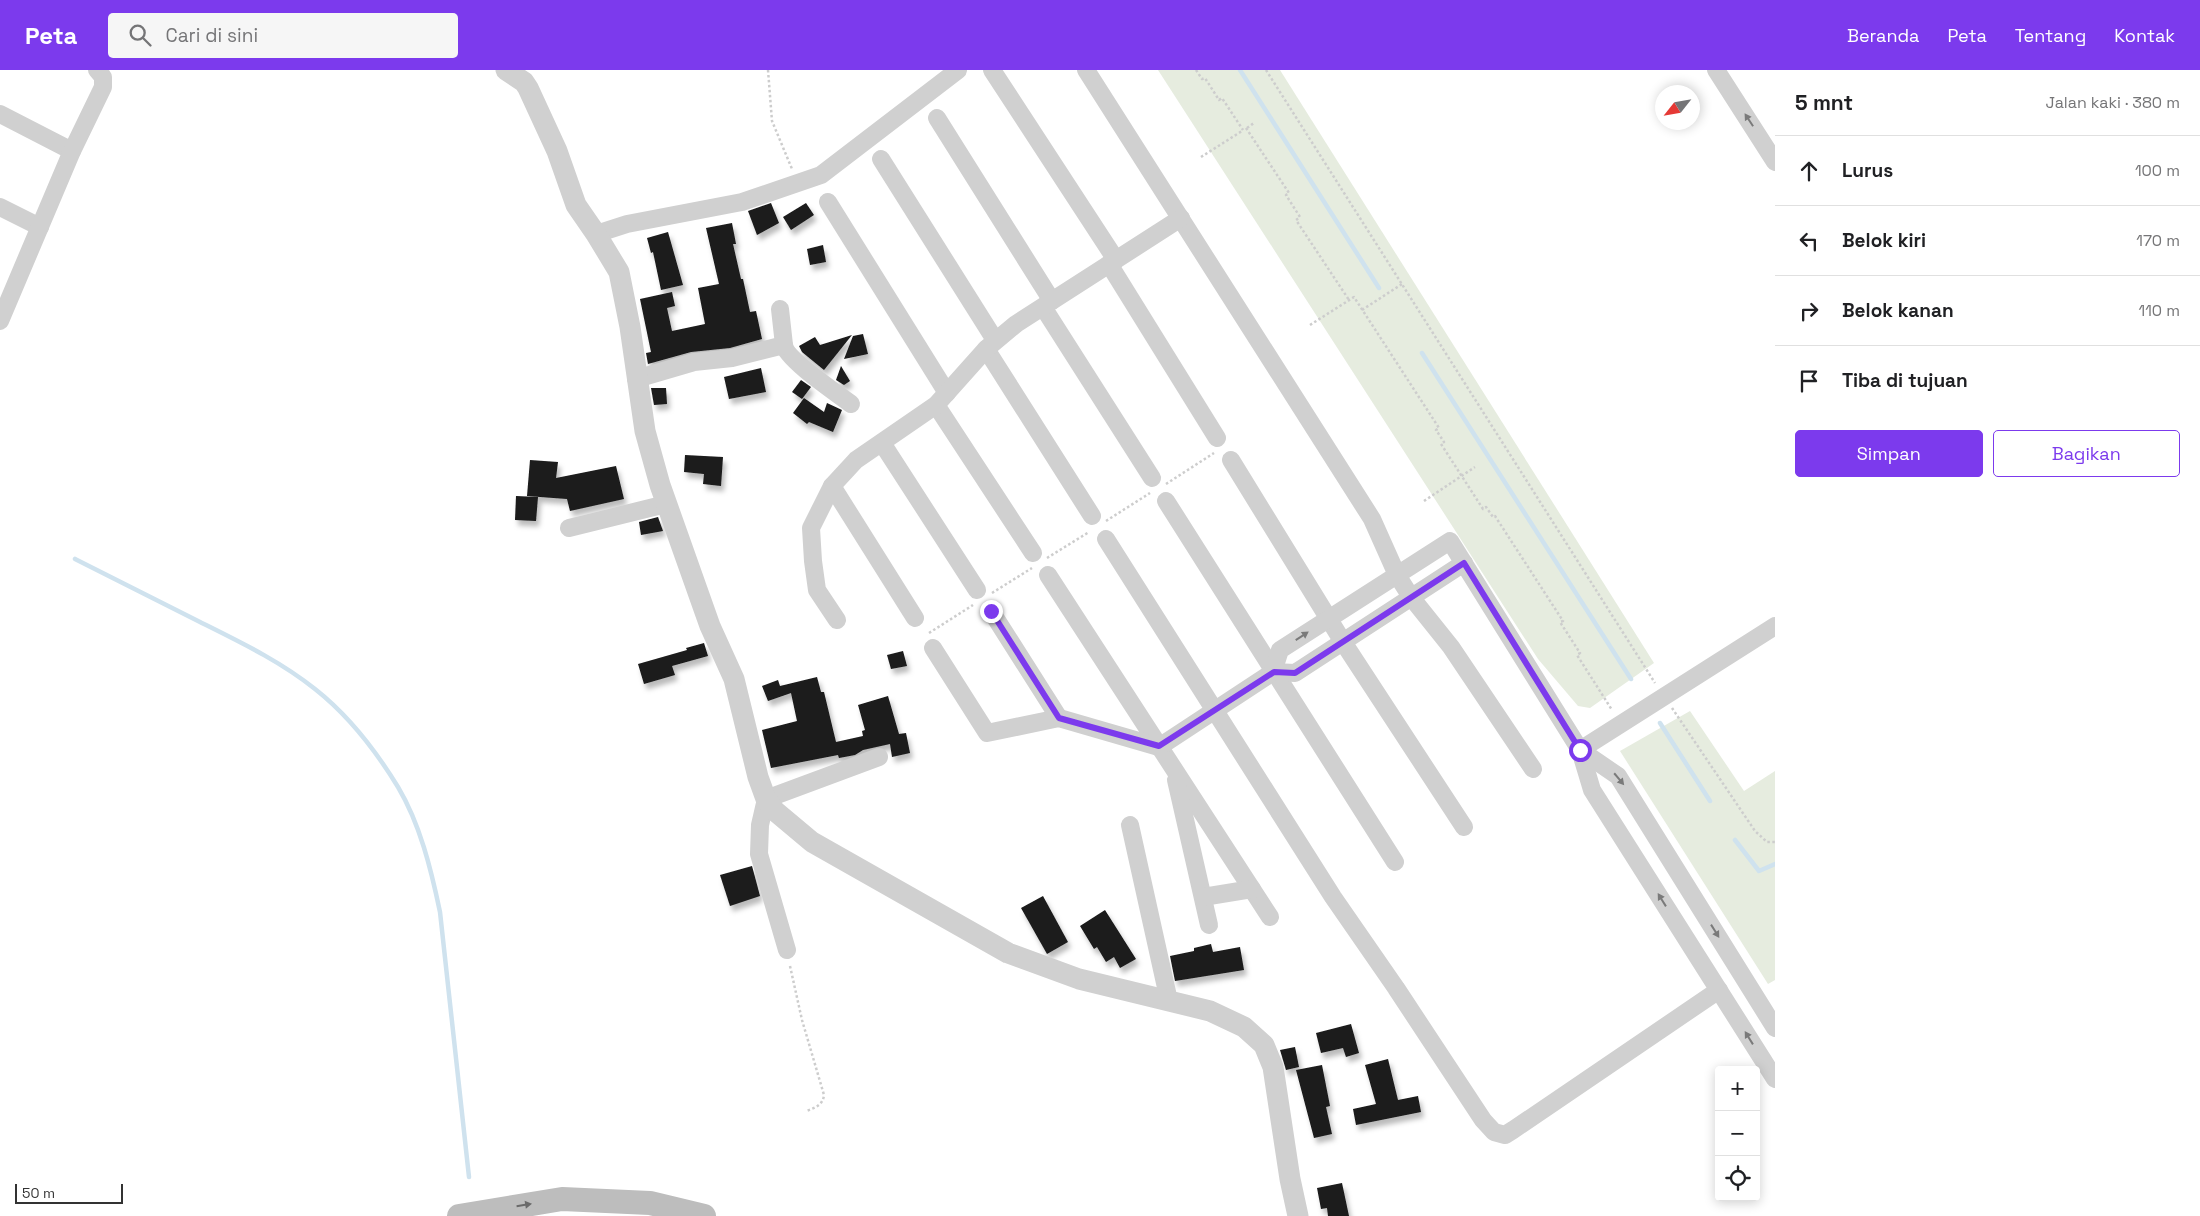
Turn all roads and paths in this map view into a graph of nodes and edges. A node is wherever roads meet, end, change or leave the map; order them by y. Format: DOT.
graph roads {
  1 [pos="506,70"];
  2 [pos="768,70"];
  3 [pos="958,70"];
  4 [pos="992,70"];
  5 [pos="1086,70"];
  6 [pos="1196,70"];
  7 [pos="1266,70"];
  8 [pos="1716,70"];
  9 [pos="100,74"];
  10 [pos="0,114"];
  11 [pos="937,118"];
  12 [pos="1254,123"];
  13 [pos="1246,128"];
  14 [pos="1243,130"];
  15 [pos="72,151"];
  16 [pos="1201,157"];
  17 [pos="881,159"];
  18 [pos="1775,162"];
  19 [pos="798,184"];
  20 [pos="828,202"];
  21 [pos="0,207"];
  22 [pos="1181,218"];
  23 [pos="40,227"];
  24 [pos="596,234"];
  25 [pos="1112,262"];
  26 [pos="1402,284"];
  27 [pos="6,290"];
  28 [pos="1349,300"];
  29 [pos="1048,304"];
  30 [pos="780,309"];
  31 [pos="1362,310"];
  32 [pos="0,321"];
  33 [pos="1310,326"];
  34 [pos="784,345"];
  35 [pos="991,345"];
  36 [pos="636,379"];
  37 [pos="942,399"];
  38 [pos="851,404"];
  39 [pos="882,443"];
  40 [pos="1221,450"];
  41 [pos="1475,467"];
  42 [pos="1462,476"];
  43 [pos="1152,478"];
  44 [pos="832,486"];
  45 [pos="1166,501"];
  46 [pos="1424,501"];
  47 [pos="666,504"];
  48 [pos="1098,527"];
  49 [pos="569,528"];
  50 [pos="1033,553"];
  51 [pos="1464,563"];
  52 [pos="1397,575"];
  53 [pos="1048,576"];
  54 [pos="981,596"];
  55 [pos="1411,597"];
  56 [pos="991,611"];
  57 [pos="915,618"];
  58 [pos="1329,619"];
  59 [pos="837,620"];
  60 [pos="1775,626"];
  61 [pos="1343,642"];
  62 [pos="933,648"];
  63 [pos="1274,672"];
  64 [pos="1664,697"];
  65 [pos="1214,710"];
  66 [pos="1059,718"];
  67 [pos="1621,724"];
  68 [pos="1159,746"];
  69 [pos="1580,750"];
  70 [pos="879,757"];
  71 [pos="1173,768"];
  72 [pos="1532,769"];
  73 [pos="766,799"];
  74 [pos="1130,825"];
  75 [pos="1464,827"];
  76 [pos="1775,842"];
  77 [pos="1395,862"];
  78 [pos="1252,889"];
  79 [pos="1203,897"];
  80 [pos="1270,917"];
  81 [pos="1209,925"];
  82 [pos="787,950"];
  83 [pos="1719,990"];
  84 [pos="1169,1001"];
  85 [pos="1775,1028"];
  86 [pos="1775,1079"];
  87 [pos="806,1111"];
  88 [pos="459,1216"];
  89 [pos="704,1216"];
  90 [pos="1298,1216"];
  1 -- 24 [label="street"];
  2 -- 19 [label="path"];
  3 -- 19 [label="street"];
  4 -- 25 [label="street"];
  5 -- 22 [label="street"];
  6 -- 14 [label="path"];
  7 -- 26 [label="path"];
  18 -- 8 [label="street, one-way"];
  9 -- 15 [label="street"];
  10 -- 15 [label="street"];
  11 -- 29 [label="street"];
  12 -- 13 [label="path"];
  13 -- 14 [label="path"];
  13 -- 28 [label="path"];
  14 -- 16 [label="path"];
  15 -- 23 [label="street"];
  17 -- 35 [label="street"];
  19 -- 24 [label="street"];
  20 -- 37 [label="street"];
  21 -- 23 [label="street"];
  22 -- 25 [label="street"];
  22 -- 52 [label="street"];
  23 -- 27 [label="street"];
  24 -- 36 [label="street"];
  25 -- 29 [label="street"];
  25 -- 40 [label="street"];
  26 -- 31 [label="path"];
  26 -- 64 [label="path"];
  27 -- 32 [label="street"];
  28 -- 31 [label="path"];
  28 -- 33 [label="path"];
  29 -- 35 [label="street"];
  29 -- 43 [label="street"];
  30 -- 34 [label="street"];
  31 -- 42 [label="path"];
  34 -- 36 [label="street"];
  34 -- 38 [label="street"];
  35 -- 37 [label="street"];
  35 -- 48 [label="street"];
  36 -- 47 [label="street"];
  37 -- 39 [label="street"];
  37 -- 50 [label="street"];
  39 -- 44 [label="street"];
  39 -- 54 [label="street"];
  40 -- 48 [label="path"];
  40 -- 58 [label="street"];
  41 -- 42 [label="path"];
  42 -- 46 [label="path"];
  42 -- 67 [label="path"];
  44 -- 57 [label="street"];
  44 -- 59 [label="street"];
  45 -- 63 [label="street"];
  47 -- 49 [label="street"];
  47 -- 73 [label="street"];
  48 -- 54 [label="path"];
  48 -- 65 [label="street"];
  51 -- 52 [label="street"];
  51 -- 55 [label="street"];
  51 -- 69 [label="street"];
  52 -- 55 [label="street"];
  52 -- 58 [label="street"];
  53 -- 68 [label="street"];
  54 -- 62 [label="path"];
  55 -- 61 [label="street"];
  55 -- 72 [label="street"];
  56 -- 66 [label="street"];
  58 -- 61 [label="street"];
  63 -- 58 [label="street, one-way"];
  60 -- 64 [label="street"];
  61 -- 63 [label="street"];
  61 -- 75 [label="street"];
  62 -- 66 [label="street"];
  63 -- 65 [label="street"];
  63 -- 77 [label="street"];
  64 -- 67 [label="street"];
  64 -- 76 [label="path"];
  65 -- 68 [label="street"];
  65 -- 83 [label="street"];
  66 -- 68 [label="street"];
  67 -- 69 [label="street"];
  68 -- 71 [label="street"];
  83 -- 69 [label="street, one-way"];
  69 -- 85 [label="street, one-way"];
  70 -- 73 [label="street"];
  71 -- 78 [label="street"];
  71 -- 79 [label="street"];
  73 -- 82 [label="street"];
  73 -- 84 [label="street"];
  74 -- 84 [label="street"];
  78 -- 79 [label="street"];
  78 -- 80 [label="street"];
  79 -- 81 [label="street"];
  82 -- 87 [label="path"];
  86 -- 83 [label="street, one-way"];
  84 -- 90 [label="street"];
  88 -- 89 [label="main road, one-way"];
}
